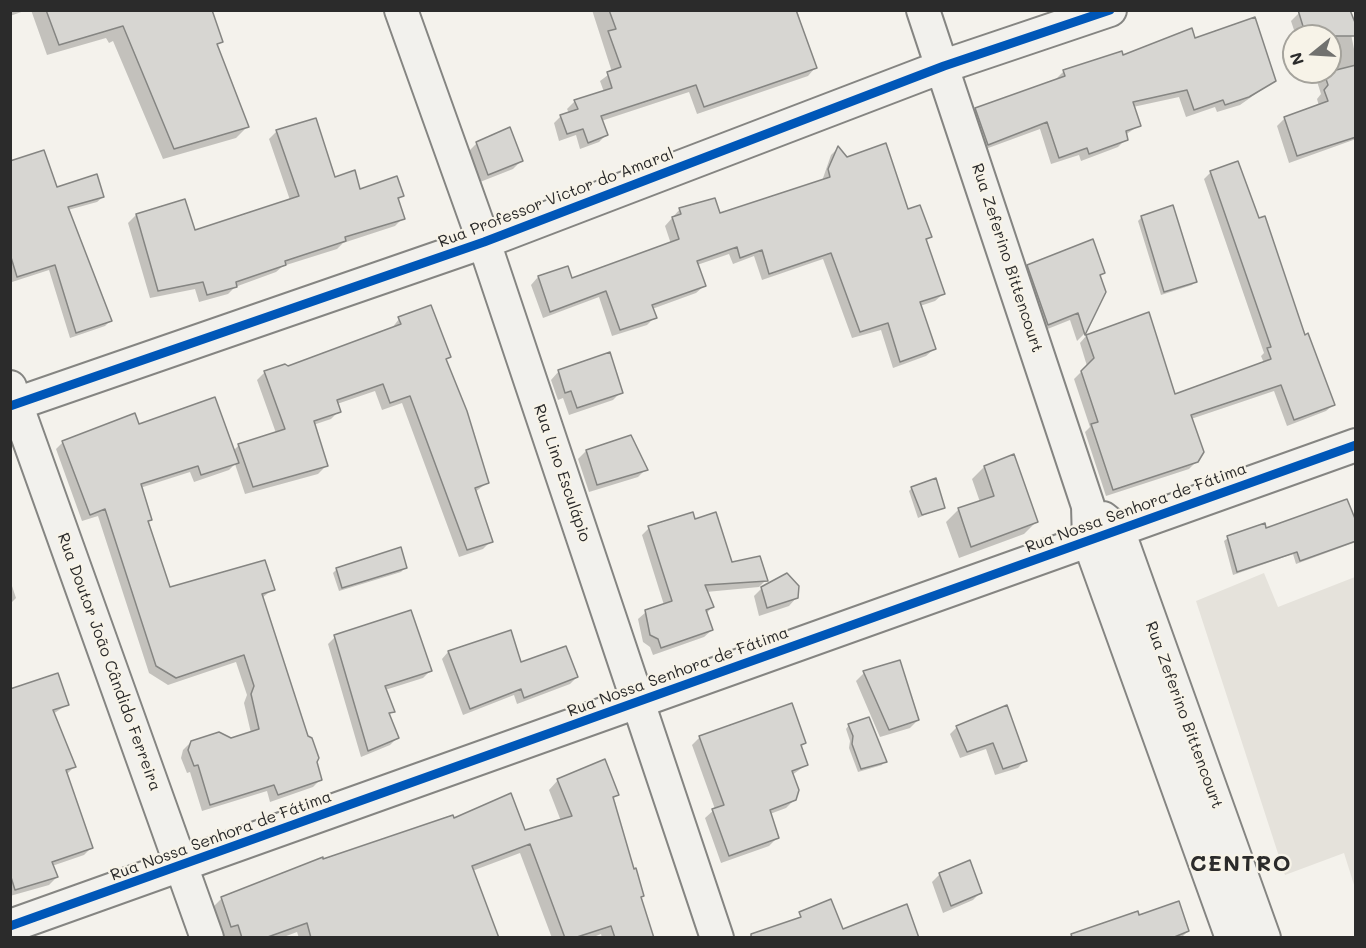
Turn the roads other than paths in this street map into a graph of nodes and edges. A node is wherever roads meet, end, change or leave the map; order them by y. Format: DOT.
graph roads {
  1 [pos="401,10"];
  2 [pos="923,10"];
  3 [pos="1110,10"];
  4 [pos="944,66"];
  5 [pos="484,242"];
  6 [pos="12,399"];
  7 [pos="1356,445"];
  8 [pos="1088,506"];
  9 [pos="1118,530"];
  10 [pos="1089,541"];
  11 [pos="639,702"];
  12 [pos="181,866"];
  13 [pos="10,926"];
  14 [pos="207,938"];
  15 [pos="717,938"];
  16 [pos="1232,938"];
  17 [pos="1264,938"];
  1 -- 5 [label="street, Rua Lino Esculápio"];
  2 -- 4 [label="street, Rua Zeferino Bittencourt"];
  3 -- 4 [label="street, Rua Professor Victor do Amaral"];
  4 -- 5 [label="street, Rua Professor Victor do Amaral"];
  4 -- 8 [label="street, Rua Zeferino Bittencourt"];
  5 -- 6 [label="street, Rua Professor Victor do Amaral"];
  5 -- 11 [label="street, Rua Lino Esculápio"];
  6 -- 12 [label="street, Rua Doutor João Cândido Ferreira"];
  7 -- 9 [label="street, Rua Nossa Senhora de Fátima"];
  8 -- 9 [label="street"];
  8 -- 10 [label="street, Rua Zeferino Bittencourt"];
  9 -- 10 [label="street, Rua Nossa Senhora de Fátima"];
  9 -- 17 [label="street, Rua Zeferino Bittencourt"];
  10 -- 11 [label="street, Rua Nossa Senhora de Fátima"];
  10 -- 16 [label="street, Rua Zeferino Bittencourt"];
  11 -- 12 [label="street, Rua Nossa Senhora de Fátima"];
  11 -- 15 [label="street, Rua Lino Esculápio"];
  12 -- 13 [label="street, Rua Nossa Senhora de Fátima"];
  12 -- 14 [label="street, Rua Doutor João Cândido Ferreira"];
}
